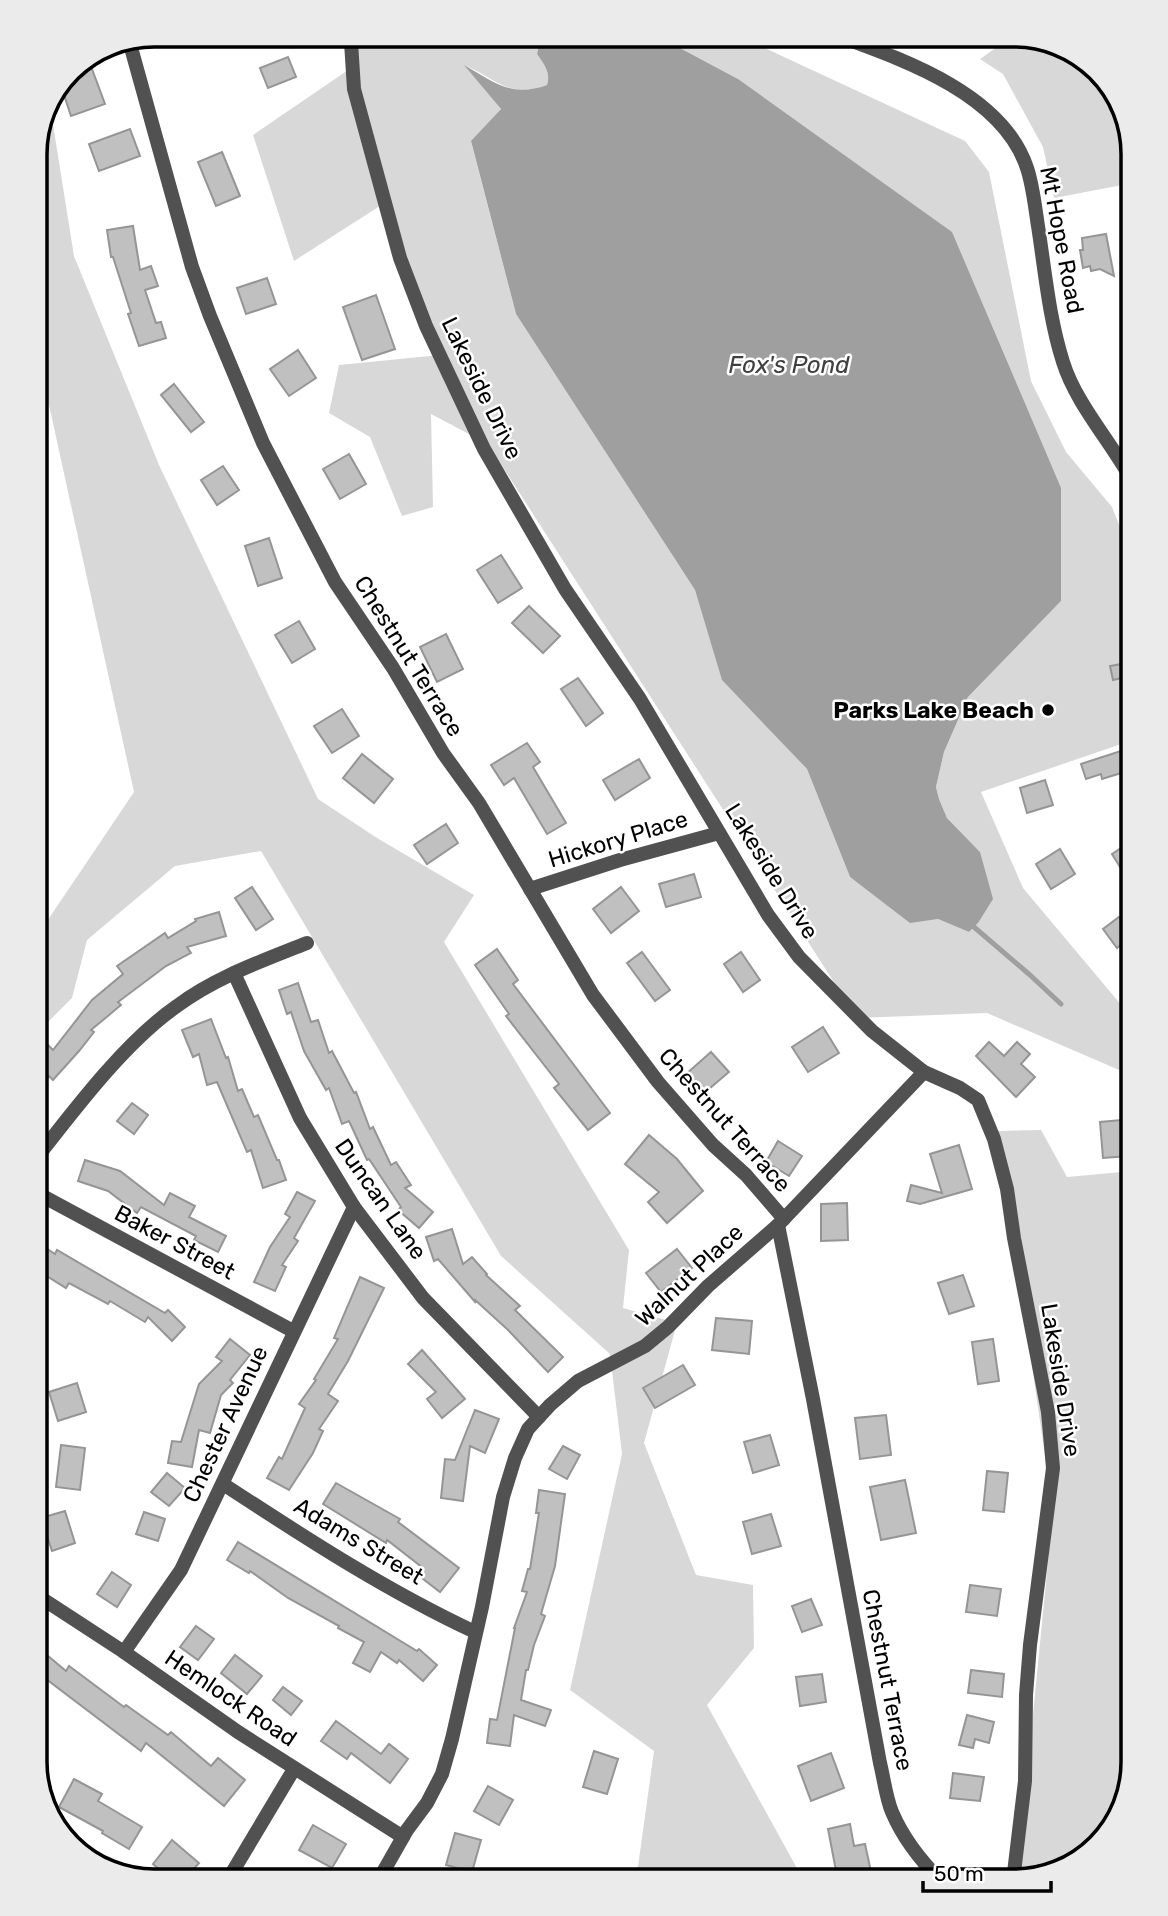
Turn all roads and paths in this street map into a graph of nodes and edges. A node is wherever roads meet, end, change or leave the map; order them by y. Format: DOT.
graph roads {
  1 [pos="351,47"];
  2 [pos="869,47"];
  3 [pos="132,50"];
  4 [pos="1121,463"];
  5 [pos="719,833"];
  6 [pos="530,889"];
  7 [pos="307,943"];
  8 [pos="234,973"];
  9 [pos="924,1073"];
  10 [pos="47,1145"];
  11 [pos="47,1198"];
  12 [pos="354,1206"];
  13 [pos="781,1222"];
  14 [pos="293,1331"];
  15 [pos="539,1417"];
  16 [pos="223,1484"];
  17 [pos="47,1602"];
  18 [pos="475,1632"];
  19 [pos="124,1652"];
  20 [pos="294,1769"];
  21 [pos="403,1837"];
  22 [pos="234,1869"];
  23 [pos="385,1869"];
  24 [pos="931,1869"];
  25 [pos="1014,1869"];
  1 -- 5 [label="street, Lakeside Drive"];
  2 -- 4 [label="street, Mt Hope Road"];
  3 -- 6 [label="street, Chestnut Terrace"];
  5 -- 6 [label="street, Hickory Place"];
  5 -- 9 [label="street, Lakeside Drive"];
  6 -- 13 [label="street, Chestnut Terrace"];
  7 -- 8 [label="street"];
  8 -- 10 [label="street"];
  8 -- 12 [label="street, Duncan Lane"];
  9 -- 13 [label="street, Walnut Place"];
  9 -- 25 [label="street, Lakeside Drive"];
  11 -- 14 [label="street, Baker Street"];
  12 -- 14 [label="street, Chester Avenue"];
  12 -- 15 [label="street, Duncan Lane"];
  13 -- 15 [label="street, Walnut Place"];
  13 -- 24 [label="street, Chestnut Terrace"];
  14 -- 16 [label="street, Chester Avenue"];
  15 -- 18 [label="street, Walnut Place"];
  16 -- 18 [label="street, Adams Street"];
  16 -- 19 [label="street, Chester Avenue"];
  17 -- 19 [label="street, Hemlock Road"];
  18 -- 21 [label="street, Walnut Place"];
  19 -- 20 [label="street, Hemlock Road"];
  20 -- 21 [label="street, Hemlock Road"];
  20 -- 22 [label="street"];
  21 -- 23 [label="street, Walnut Place"];
}
